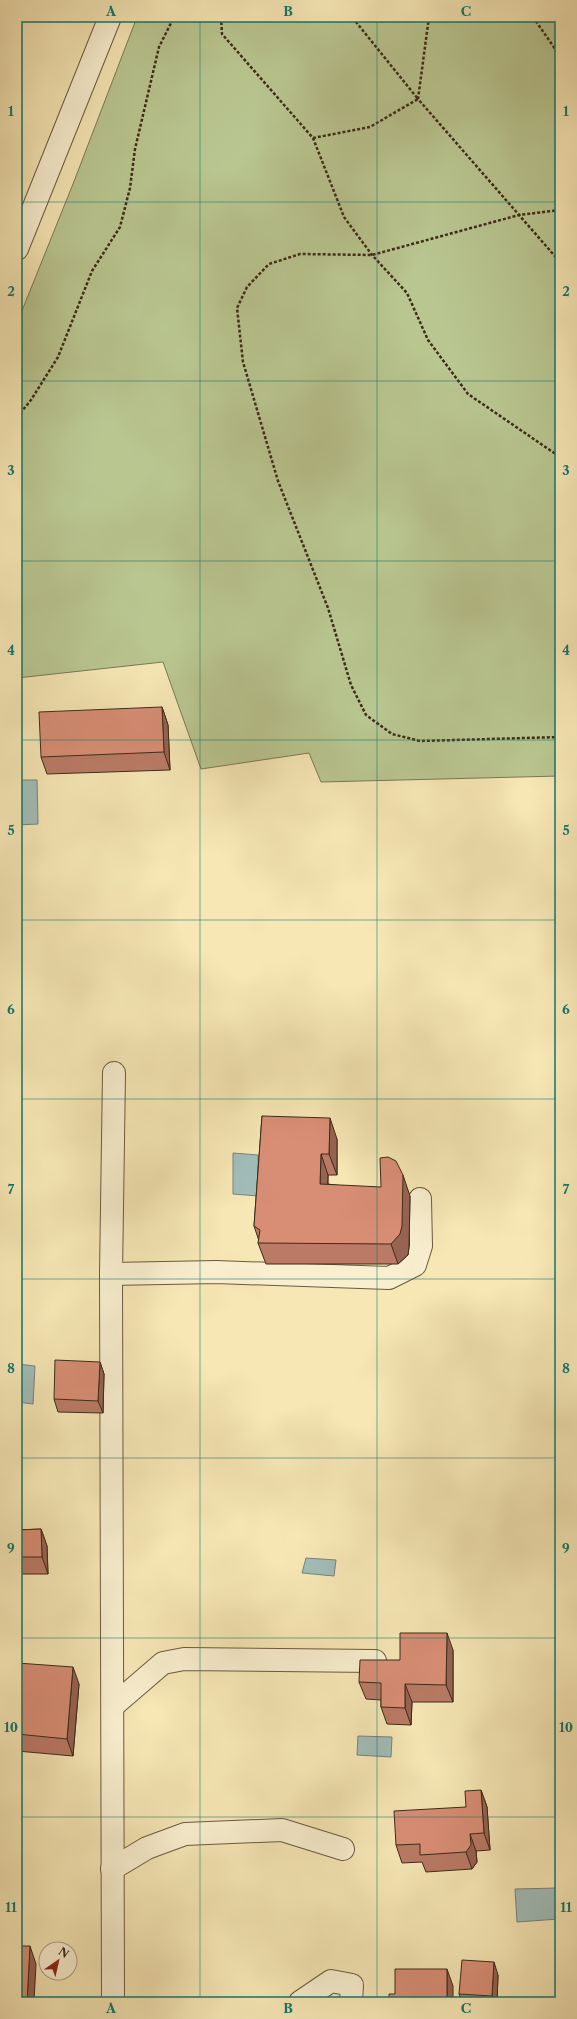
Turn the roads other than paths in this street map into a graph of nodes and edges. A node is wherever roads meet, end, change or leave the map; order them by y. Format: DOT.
graph roads {
  1 [pos="110,17"];
  2 [pos="23,215"];
  3 [pos="17,249"];
  4 [pos="114,1073"];
  5 [pos="420,1198"];
  6 [pos="111,1274"];
  7 [pos="375,1661"];
  8 [pos="112,1706"];
  9 [pos="343,1850"];
  10 [pos="112,1869"];
  11 [pos="307,1999"];
  12 [pos="113,2002"];
  13 [pos="351,2002"];
  1 -- 2 [label="street"];
  2 -- 3 [label="street"];
  4 -- 6 [label="street"];
  5 -- 6 [label="street"];
  6 -- 8 [label="street"];
  7 -- 8 [label="street"];
  8 -- 10 [label="street"];
  9 -- 10 [label="street"];
  10 -- 12 [label="street"];
  11 -- 13 [label="street"];
}
